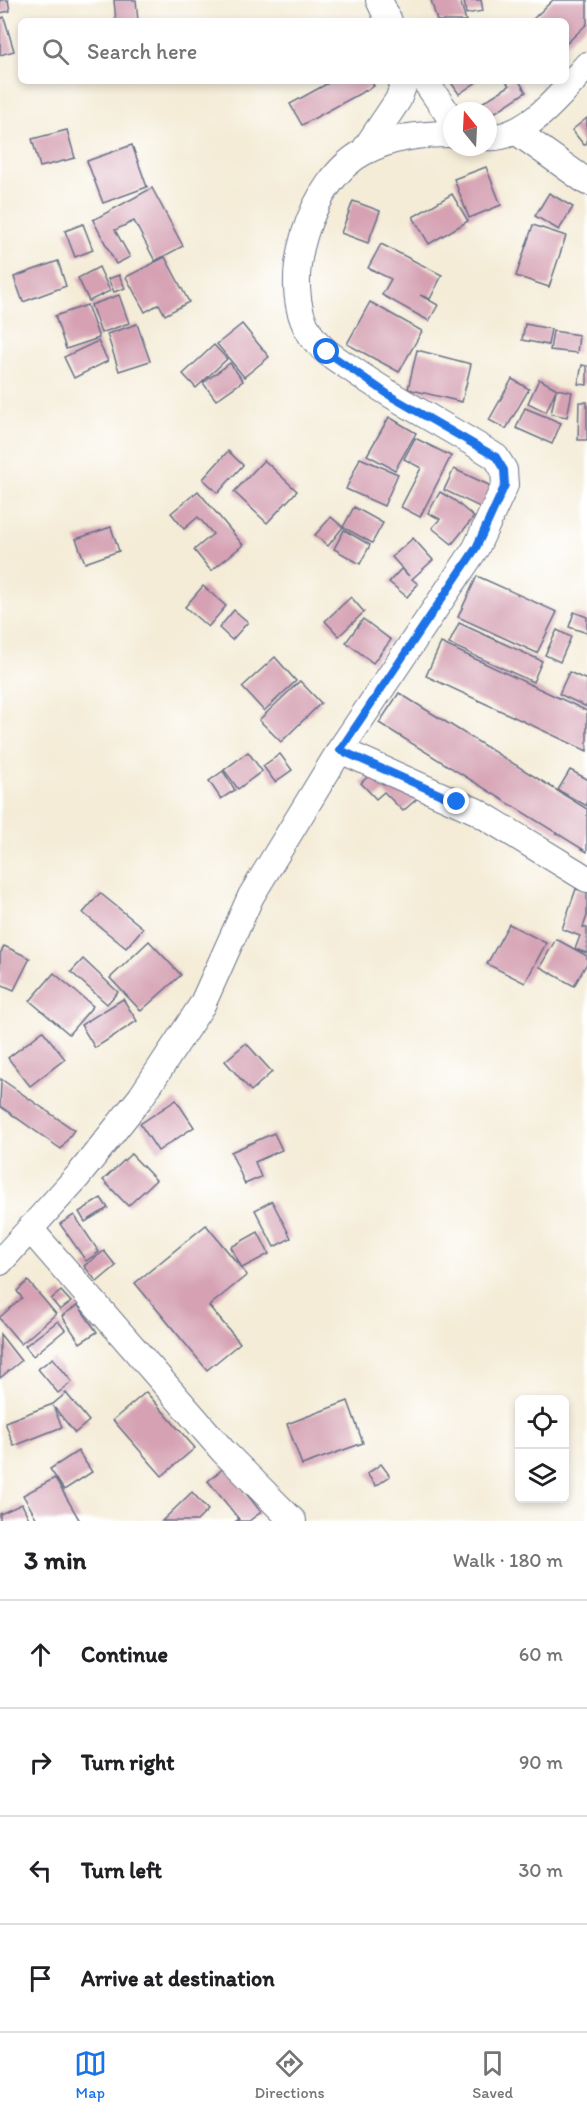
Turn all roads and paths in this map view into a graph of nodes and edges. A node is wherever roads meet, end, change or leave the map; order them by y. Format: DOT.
graph roads {
  1 [pos="379,0"];
  2 [pos="388,18"];
  3 [pos="587,65"];
  4 [pos="569,83"];
  5 [pos="404,84"];
  6 [pos="427,84"];
  7 [pos="568,84"];
  8 [pos="443,107"];
  9 [pos="517,132"];
  10 [pos="443,134"];
  11 [pos="497,138"];
  12 [pos="363,152"];
  13 [pos="587,182"];
  14 [pos="340,750"];
  15 [pos="587,879"];
  16 [pos="30,1229"];
  17 [pos="0,1262"];
  18 [pos="293,1521"];
  1 -- 2 [label="street"];
  3 -- 4 [label="street"];
  5 -- 12 [label="street"];
  6 -- 8 [label="street"];
  7 -- 9 [label="street"];
  9 -- 11 [label="street"];
  9 -- 13 [label="street"];
  10 -- 12 [label="street"];
  12 -- 14 [label="street"];
  14 -- 15 [label="street"];
  14 -- 16 [label="street"];
  16 -- 17 [label="street"];
  16 -- 18 [label="street"];
}
